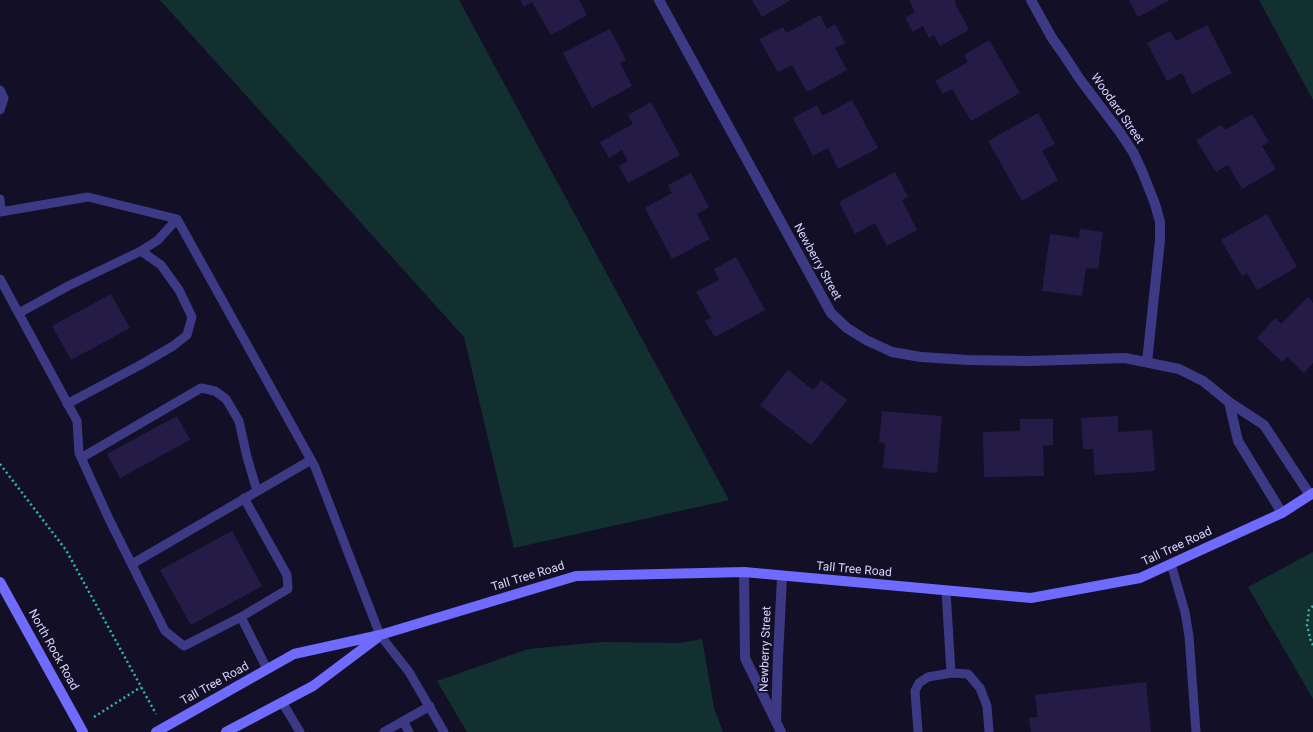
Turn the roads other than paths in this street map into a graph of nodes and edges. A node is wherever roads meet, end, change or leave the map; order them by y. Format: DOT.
graph roads {
  1 [pos="660,0"];
  2 [pos="1031,0"];
  3 [pos="0,90"];
  4 [pos="0,110"];
  5 [pos="0,199"];
  6 [pos="1,212"];
  7 [pos="177,219"];
  8 [pos="141,251"];
  9 [pos="0,279"];
  10 [pos="19,313"];
  11 [pos="1147,362"];
  12 [pos="1229,402"];
  13 [pos="67,404"];
  14 [pos="81,458"];
  15 [pos="311,460"];
  16 [pos="257,491"];
  17 [pos="1312,494"];
  18 [pos="244,498"];
  19 [pos="1282,513"];
  20 [pos="132,564"];
  21 [pos="1171,564"];
  22 [pos="744,572"];
  23 [pos="782,576"];
  24 [pos="0,582"];
  25 [pos="946,591"];
  26 [pos="241,617"];
  27 [pos="380,635"];
  28 [pos="267,669"];
  29 [pos="951,673"];
  30 [pos="282,702"];
  31 [pos="430,706"];
  32 [pos="403,721"];
  33 [pos="776,722"];
  34 [pos="81,729"];
  35 [pos="156,732"];
  36 [pos="226,732"];
  37 [pos="300,732"];
  38 [pos="384,732"];
  39 [pos="409,732"];
  40 [pos="444,732"];
  41 [pos="781,732"];
  42 [pos="918,732"];
  43 [pos="989,732"];
  44 [pos="1196,732"];
  1 -- 11 [label="street, Newberry Street"];
  2 -- 11 [label="street, Woodard Street"];
  3 -- 4 [label="lane"];
  5 -- 6 [label="lane"];
  6 -- 7 [label="lane"];
  7 -- 8 [label="lane"];
  7 -- 15 [label="lane"];
  8 -- 10 [label="lane"];
  8 -- 13 [label="lane"];
  9 -- 10 [label="lane"];
  10 -- 13 [label="lane"];
  11 -- 12 [label="street, Newberry Street"];
  12 -- 17 [label="street, Newberry Street"];
  12 -- 19 [label="street"];
  13 -- 14 [label="lane"];
  14 -- 16 [label="lane"];
  14 -- 20 [label="lane"];
  15 -- 16 [label="lane"];
  15 -- 27 [label="lane"];
  16 -- 18 [label="lane"];
  17 -- 19 [label="street, Tall Tree Road"];
  18 -- 20 [label="lane"];
  18 -- 26 [label="lane"];
  19 -- 21 [label="street, Tall Tree Road"];
  20 -- 26 [label="lane"];
  21 -- 25 [label="street, Tall Tree Road"];
  21 -- 44 [label="lane"];
  22 -- 23 [label="street, Tall Tree Road"];
  22 -- 27 [label="street, Tall Tree Road"];
  22 -- 33 [label="street, Newberry Street"];
  23 -- 25 [label="street, Tall Tree Road"];
  23 -- 33 [label="street, Newberry Street"];
  24 -- 34 [label="street, North Rock Road"];
  25 -- 29 [label="lane"];
  26 -- 28 [label="lane"];
  27 -- 28 [label="street, Tall Tree Road"];
  27 -- 30 [label="street, Tall Tree Road"];
  27 -- 31 [label="lane"];
  28 -- 35 [label="street, Tall Tree Road"];
  29 -- 42 [label="lane"];
  29 -- 43 [label="lane"];
  30 -- 36 [label="street, Tall Tree Road"];
  30 -- 37 [label="lane"];
  31 -- 32 [label="lane"];
  31 -- 40 [label="lane"];
  32 -- 38 [label="lane"];
  32 -- 39 [label="lane"];
  33 -- 41 [label="street, Newberry Street"];
}
